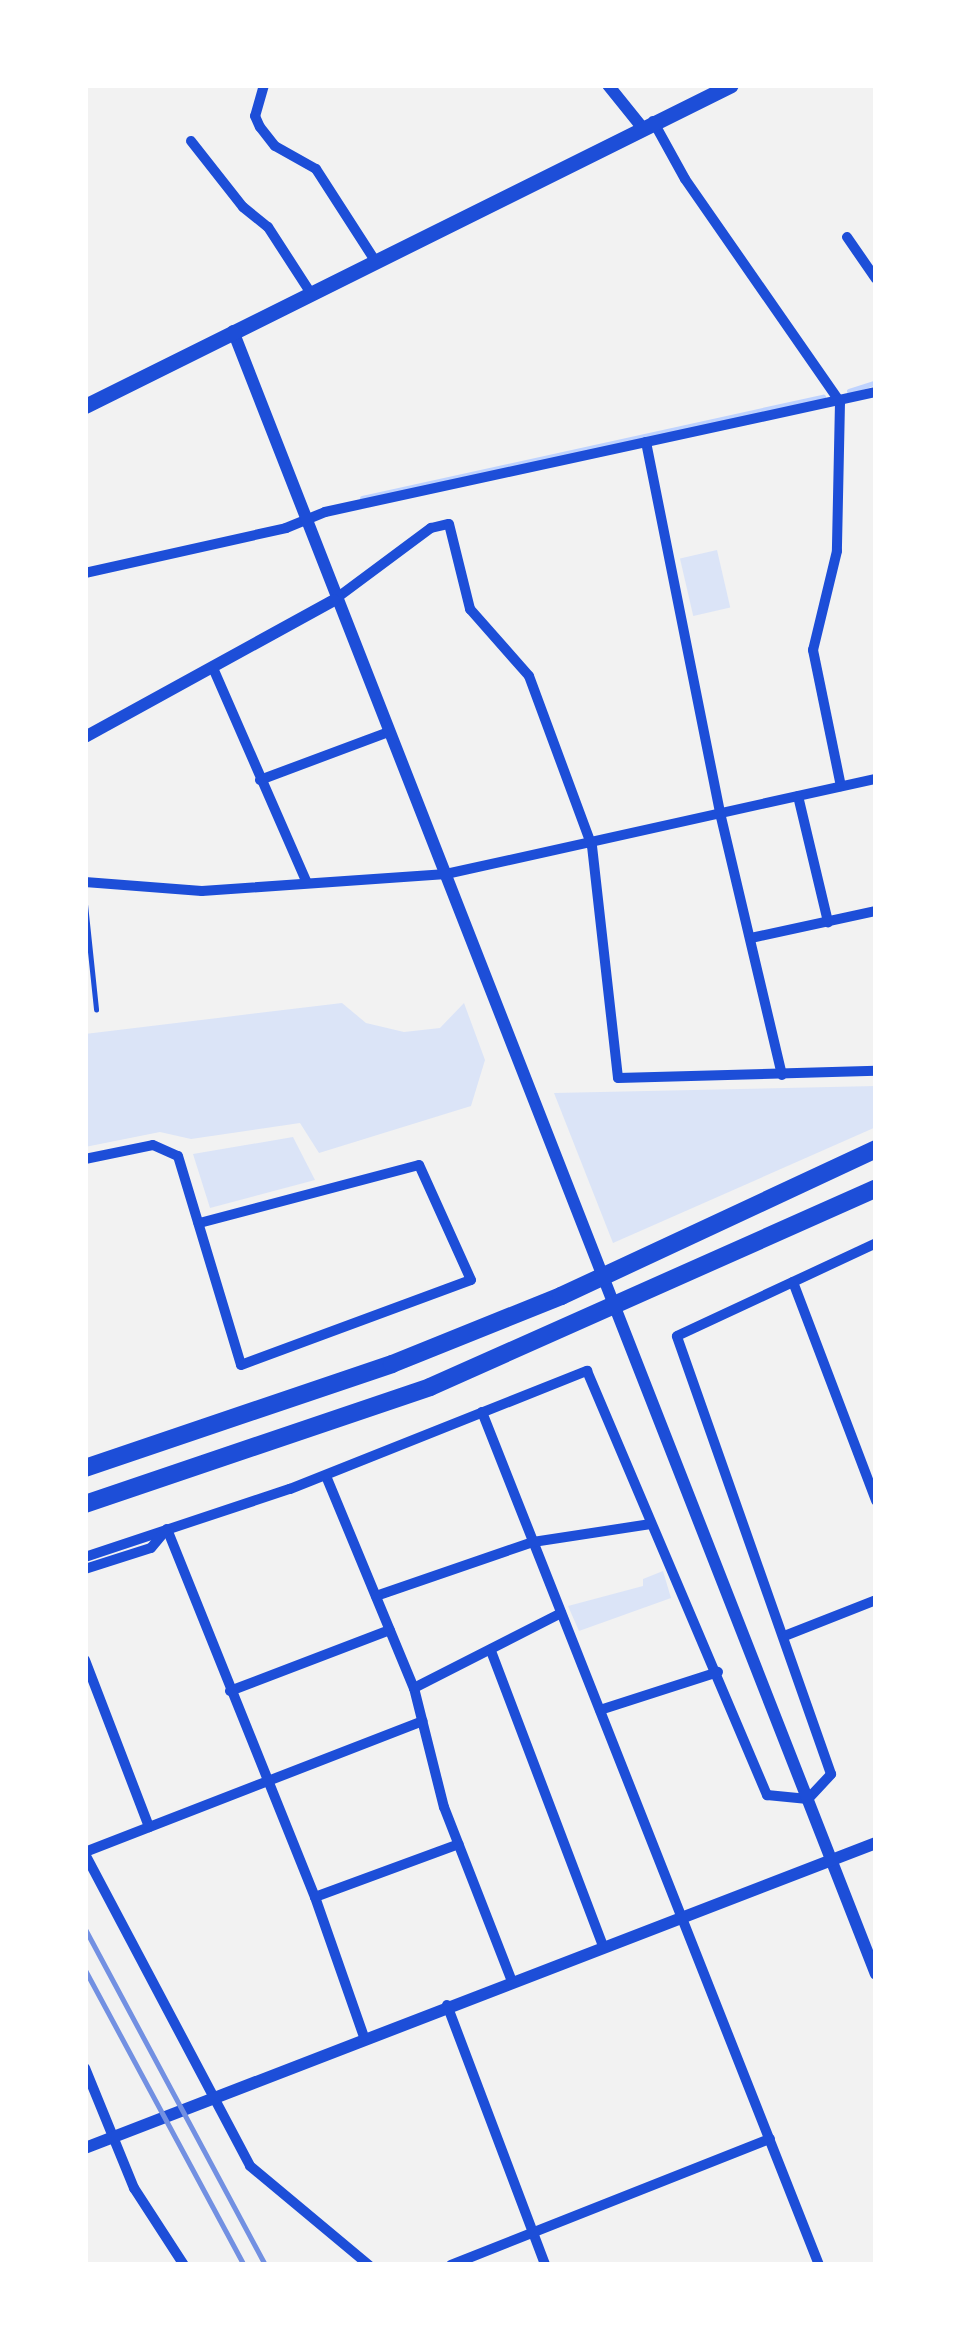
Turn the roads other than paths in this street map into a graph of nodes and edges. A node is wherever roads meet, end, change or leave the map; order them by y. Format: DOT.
graph roads {
  1 [pos="264,85"];
  2 [pos="608,85"];
  3 [pos="731,85"];
  4 [pos="646,123"];
  5 [pos="190,142"];
  6 [pos="847,237"];
  7 [pos="374,259"];
  8 [pos="876,279"];
  9 [pos="310,292"];
  10 [pos="233,331"];
  11 [pos="876,392"];
  12 [pos="840,402"];
  13 [pos="85,406"];
  14 [pos="646,442"];
  15 [pos="304,521"];
  16 [pos="85,573"];
  17 [pos="334,600"];
  18 [pos="213,668"];
  19 [pos="386,733"];
  20 [pos="85,738"];
  21 [pos="876,779"];
  22 [pos="260,780"];
  23 [pos="841,786"];
  24 [pos="798,796"];
  25 [pos="721,817"];
  26 [pos="592,846"];
  27 [pos="446,874"];
  28 [pos="306,881"];
  29 [pos="85,882"];
  30 [pos="85,904"];
  31 [pos="876,911"];
  32 [pos="828,922"];
  33 [pos="751,938"];
  34 [pos="96,1008"];
  35 [pos="876,1071"];
  36 [pos="782,1075"];
  37 [pos="876,1149"];
  38 [pos="85,1159"];
  39 [pos="876,1188"];
  40 [pos="199,1223"];
  41 [pos="876,1243"];
  42 [pos="793,1282"];
  43 [pos="482,1412"];
  44 [pos="85,1468"];
  45 [pos="326,1476"];
  46 [pos="876,1501"];
  47 [pos="85,1504"];
  48 [pos="651,1524"];
  49 [pos="167,1529"];
  50 [pos="534,1542"];
  51 [pos="85,1556"];
  52 [pos="85,1569"];
  53 [pos="376,1596"];
  54 [pos="876,1600"];
  55 [pos="561,1612"];
  56 [pos="390,1630"];
  57 [pos="787,1635"];
  58 [pos="491,1650"];
  59 [pos="85,1660"];
  60 [pos="718,1672"];
  61 [pos="414,1688"];
  62 [pos="230,1691"];
  63 [pos="600,1710"];
  64 [pos="422,1721"];
  65 [pos="267,1780"];
  66 [pos="808,1799"];
  67 [pos="149,1827"];
  68 [pos="876,1842"];
  69 [pos="459,1844"];
  70 [pos="85,1853"];
  71 [pos="831,1860"];
  72 [pos="316,1897"];
  73 [pos="681,1917"];
  74 [pos="602,1946"];
  75 [pos="876,1974"];
  76 [pos="512,1981"];
  77 [pos="447,2005"];
  78 [pos="364,2037"];
  79 [pos="85,2068"];
  80 [pos="770,2139"];
  81 [pos="85,2148"];
  82 [pos="533,2233"];
  83 [pos="184,2265"];
  84 [pos="369,2265"];
  85 [pos="450,2265"];
  86 [pos="546,2265"];
  87 [pos="819,2265"];
  1 -- 7 [label="street"];
  2 -- 4 [label="street"];
  3 -- 4 [label="main road"];
  4 -- 7 [label="main road"];
  4 -- 12 [label="street"];
  5 -- 9 [label="street"];
  6 -- 8 [label="street"];
  7 -- 9 [label="main road"];
  9 -- 10 [label="main road"];
  10 -- 13 [label="main road"];
  10 -- 15 [label="street"];
  11 -- 12 [label="street"];
  12 -- 14 [label="street"];
  12 -- 23 [label="street"];
  14 -- 15 [label="street"];
  14 -- 25 [label="street"];
  15 -- 16 [label="street"];
  15 -- 17 [label="street"];
  17 -- 18 [label="street"];
  17 -- 19 [label="street"];
  17 -- 26 [label="street"];
  18 -- 20 [label="street"];
  18 -- 22 [label="street"];
  19 -- 22 [label="street"];
  19 -- 27 [label="street"];
  21 -- 23 [label="street"];
  22 -- 28 [label="street"];
  23 -- 24 [label="street"];
  24 -- 25 [label="street"];
  24 -- 32 [label="street"];
  25 -- 26 [label="street"];
  25 -- 33 [label="street"];
  26 -- 27 [label="street"];
  26 -- 36 [label="street"];
  27 -- 28 [label="street"];
  27 -- 66 [label="street"];
  28 -- 29 [label="street"];
  30 -- 34 [label="lane"];
  31 -- 32 [label="street"];
  32 -- 33 [label="street"];
  33 -- 36 [label="street"];
  35 -- 36 [label="street"];
  37 -- 44 [label="highway"];
  38 -- 40 [label="street"];
  39 -- 47 [label="highway"];
  40 -- 40 [label="street"];
  41 -- 42 [label="street"];
  42 -- 46 [label="street"];
  42 -- 57 [label="street"];
  43 -- 45 [label="street"];
  43 -- 48 [label="street"];
  43 -- 50 [label="street"];
  45 -- 49 [label="street"];
  45 -- 53 [label="street"];
  48 -- 50 [label="street"];
  48 -- 60 [label="street"];
  49 -- 51 [label="street"];
  49 -- 52 [label="street"];
  49 -- 62 [label="street"];
  50 -- 53 [label="street"];
  50 -- 55 [label="street"];
  53 -- 56 [label="street"];
  54 -- 57 [label="street"];
  55 -- 58 [label="street"];
  55 -- 63 [label="street"];
  56 -- 61 [label="street"];
  56 -- 62 [label="street"];
  57 -- 66 [label="street"];
  58 -- 61 [label="street"];
  58 -- 74 [label="street"];
  59 -- 67 [label="street"];
  60 -- 63 [label="street"];
  60 -- 66 [label="street"];
  61 -- 64 [label="street"];
  62 -- 65 [label="street"];
  63 -- 73 [label="street"];
  64 -- 65 [label="street"];
  64 -- 69 [label="street"];
  65 -- 67 [label="street"];
  65 -- 72 [label="street"];
  66 -- 71 [label="street"];
  67 -- 70 [label="street"];
  68 -- 71 [label="street"];
  69 -- 72 [label="street"];
  69 -- 76 [label="street"];
  70 -- 84 [label="street"];
  71 -- 73 [label="street"];
  71 -- 75 [label="street"];
  72 -- 78 [label="street"];
  73 -- 74 [label="street"];
  73 -- 80 [label="street"];
  74 -- 76 [label="street"];
  76 -- 77 [label="street"];
  77 -- 78 [label="street"];
  77 -- 82 [label="street"];
  78 -- 81 [label="street"];
  79 -- 83 [label="street"];
  80 -- 82 [label="street"];
  80 -- 87 [label="street"];
  82 -- 85 [label="street"];
  82 -- 86 [label="street"];
}
